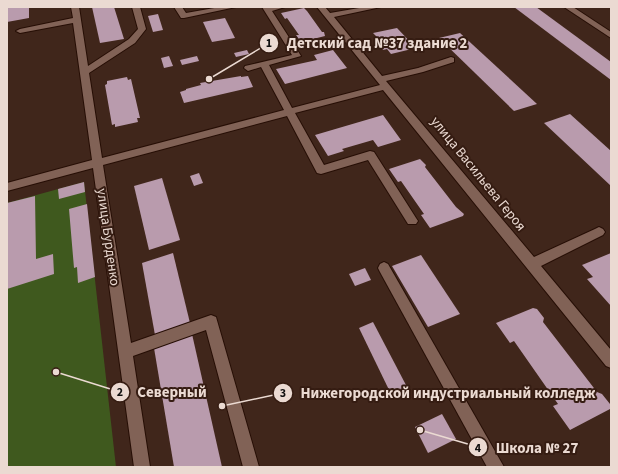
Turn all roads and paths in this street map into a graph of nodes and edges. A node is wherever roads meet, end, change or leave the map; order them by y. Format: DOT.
graph roads {
  1 [pos="75,7"];
  2 [pos="136,7"];
  3 [pos="178,7"];
  4 [pos="232,7"];
  5 [pos="281,7"];
  6 [pos="321,7"];
  7 [pos="377,7"];
  8 [pos="568,7"];
  9 [pos="266,8"];
  10 [pos="329,16"];
  11 [pos="77,20"];
  12 [pos="20,31"];
  13 [pos="611,36"];
  14 [pos="451,60"];
  15 [pos="264,64"];
  16 [pos="248,68"];
  17 [pos="85,72"];
  18 [pos="383,82"];
  19 [pos="289,112"];
  20 [pos="98,163"];
  21 [pos="7,187"];
  22 [pos="412,221"];
  23 [pos="599,232"];
  24 [pos="532,264"];
  25 [pos="384,268"];
  26 [pos="125,352"];
  27 [pos="611,361"];
  28 [pos="142,467"];
  29 [pos="251,467"];
  30 [pos="496,467"];
  1 -- 11 [label="street, улица Бурденко"];
  2 -- 17 [label="street"];
  3 -- 4 [label="street"];
  5 -- 9 [label="street"];
  6 -- 10 [label="street, улица Васильева Героя"];
  7 -- 10 [label="street"];
  8 -- 13 [label="street"];
  9 -- 15 [label="street"];
  10 -- 18 [label="street, улица Васильева Героя"];
  11 -- 12 [label="street"];
  11 -- 17 [label="street, улица Бурденко"];
  14 -- 18 [label="street"];
  15 -- 16 [label="street"];
  15 -- 19 [label="street"];
  17 -- 20 [label="street, улица Бурденко"];
  18 -- 19 [label="street"];
  18 -- 24 [label="street, улица Васильева Героя"];
  19 -- 20 [label="street"];
  19 -- 22 [label="street"];
  20 -- 21 [label="street"];
  20 -- 26 [label="street, улица Бурденко"];
  23 -- 24 [label="street"];
  24 -- 27 [label="street, улица Васильева Героя"];
  25 -- 30 [label="street"];
  26 -- 28 [label="street, улица Бурденко"];
  26 -- 29 [label="street"];
}
